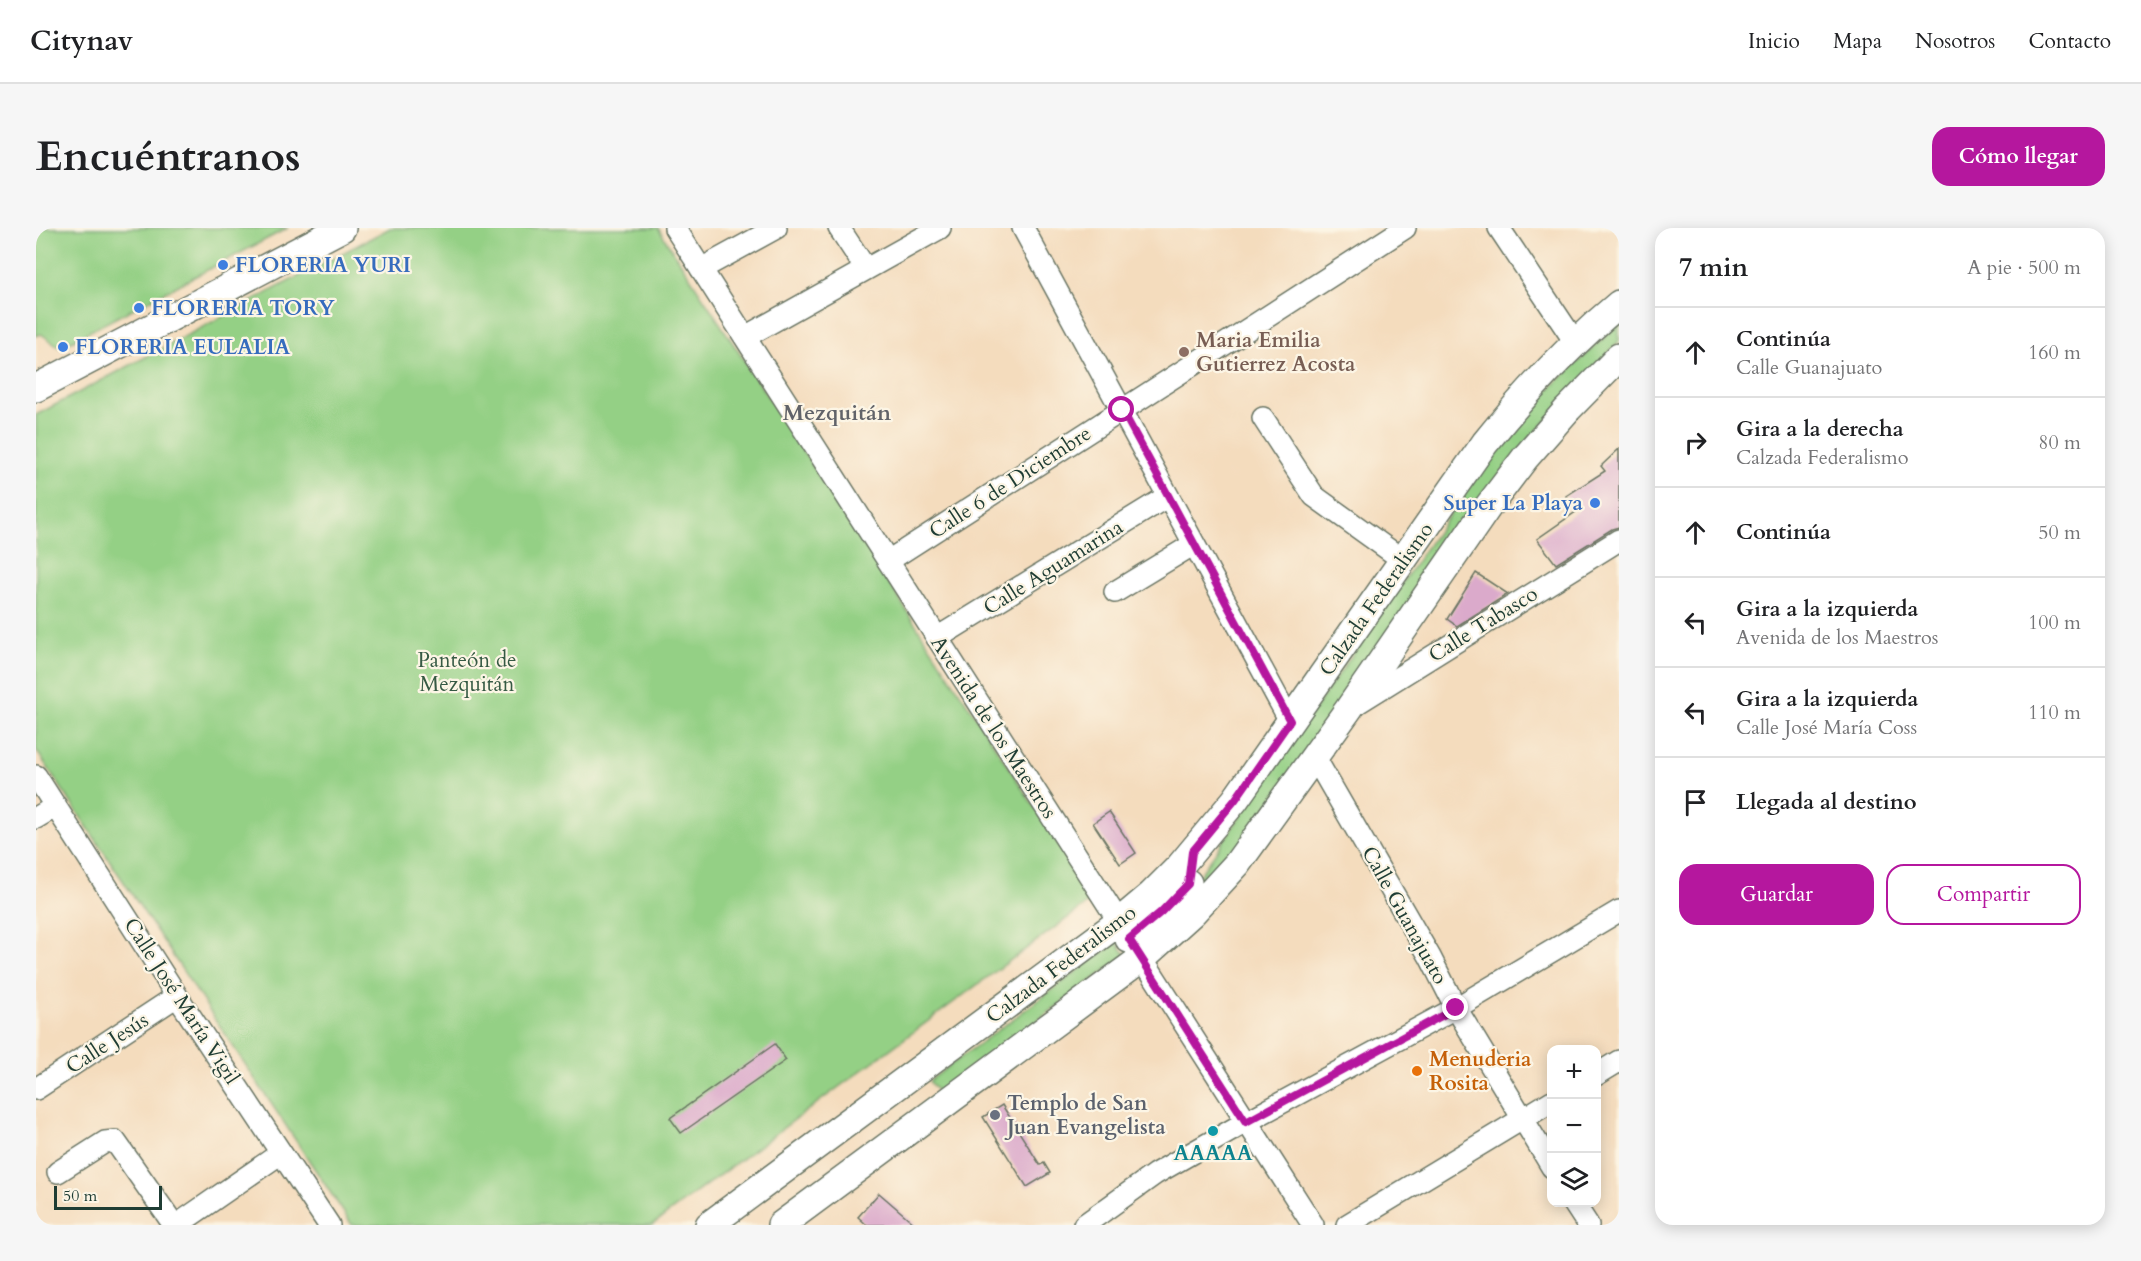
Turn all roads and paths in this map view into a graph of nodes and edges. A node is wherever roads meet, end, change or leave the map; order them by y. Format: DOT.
graph roads {
  1 [pos="342,228"];
  2 [pos="675,228"];
  3 [pos="776,228"];
  4 [pos="838,228"];
  5 [pos="940,228"];
  6 [pos="1023,228"];
  7 [pos="1405,228"];
  8 [pos="1499,228"];
  9 [pos="701,269"];
  10 [pos="866,269"];
  11 [pos="1619,304"];
  12 [pos="745,337"];
  13 [pos="1575,342"];
  14 [pos="1619,357"];
  15 [pos="36,388"];
  16 [pos="1122,410"];
  17 [pos="1263,418"];
  18 [pos="1168,496"];
  19 [pos="1619,540"];
  20 [pos="1194,544"];
  21 [pos="1403,560"];
  22 [pos="888,561"];
  23 [pos="1115,592"];
  24 [pos="937,638"];
  25 [pos="1348,710"];
  26 [pos="1290,721"];
  27 [pos="1314,756"];
  28 [pos="36,776"];
  29 [pos="56,806"];
  30 [pos="36,818"];
  31 [pos="1619,910"];
  32 [pos="1130,940"];
  33 [pos="177,996"];
  34 [pos="1456,1008"];
  35 [pos="1619,1061"];
  36 [pos="1601,1072"];
  37 [pos="36,1089"];
  38 [pos="1547,1103"];
  39 [pos="1522,1119"];
  40 [pos="1246,1122"];
  41 [pos="281,1153"];
  42 [pos="1547,1160"];
  43 [pos="58,1172"];
  44 [pos="1576,1207"];
  45 [pos="176,1225"];
  46 [pos="329,1225"];
  47 [pos="709,1225"];
  48 [pos="781,1225"];
  49 [pos="1084,1225"];
  50 [pos="1313,1225"];
  51 [pos="1347,1225"];
  52 [pos="1588,1225"];
  1 -- 15 [label="main road"];
  2 -- 9 [label="street, Avenida de los Maestros"];
  3 -- 9 [label="street"];
  4 -- 10 [label="street"];
  5 -- 10 [label="street"];
  6 -- 16 [label="street"];
  7 -- 16 [label="street, Calle 6 de Diciembre"];
  8 -- 13 [label="street"];
  9 -- 12 [label="street, Avenida de los Maestros"];
  10 -- 12 [label="street"];
  11 -- 13 [label="main road, Calzada Federalismo"];
  12 -- 22 [label="street, Avenida de los Maestros"];
  13 -- 21 [label="main road, Calzada Federalismo"];
  14 -- 25 [label="main road, Calzada Federalismo"];
  16 -- 18 [label="street"];
  16 -- 22 [label="street, Calle 6 de Diciembre"];
  17 -- 21 [label="street"];
  18 -- 20 [label="street"];
  18 -- 24 [label="street, Calle Aguamarina"];
  19 -- 25 [label="street, Calle Tabasco"];
  20 -- 23 [label="street"];
  20 -- 26 [label="street"];
  21 -- 26 [label="main road, Calzada Federalismo"];
  22 -- 24 [label="street, Avenida de los Maestros"];
  24 -- 32 [label="street, Avenida de los Maestros"];
  25 -- 27 [label="main road, Calzada Federalismo"];
  26 -- 32 [label="main road, Calzada Federalismo"];
  27 -- 32 [label="main road, Calzada Federalismo"];
  27 -- 34 [label="street, Calle Guanajuato"];
  28 -- 29 [label="street, Calle José María Vigil"];
  29 -- 30 [label="street"];
  29 -- 33 [label="street, Calle José María Vigil"];
  31 -- 34 [label="street"];
  32 -- 40 [label="street, Avenida de los Maestros"];
  32 -- 47 [label="main road, Calzada Federalismo"];
  32 -- 48 [label="main road, Calzada Federalismo"];
  33 -- 37 [label="street, Calle Jesús"];
  33 -- 41 [label="street, Calle José María Vigil"];
  34 -- 39 [label="street, Calle Guanajuato"];
  34 -- 40 [label="street"];
  35 -- 36 [label="street"];
  38 -- 39 [label="street"];
  39 -- 42 [label="street, Calle Guanajuato"];
  39 -- 51 [label="street"];
  40 -- 49 [label="street"];
  40 -- 50 [label="street, Avenida de los Maestros"];
  41 -- 45 [label="street"];
  41 -- 46 [label="street, Calle José María Vigil"];
  43 -- 45 [label="street"];
  44 -- 52 [label="street"];
}
